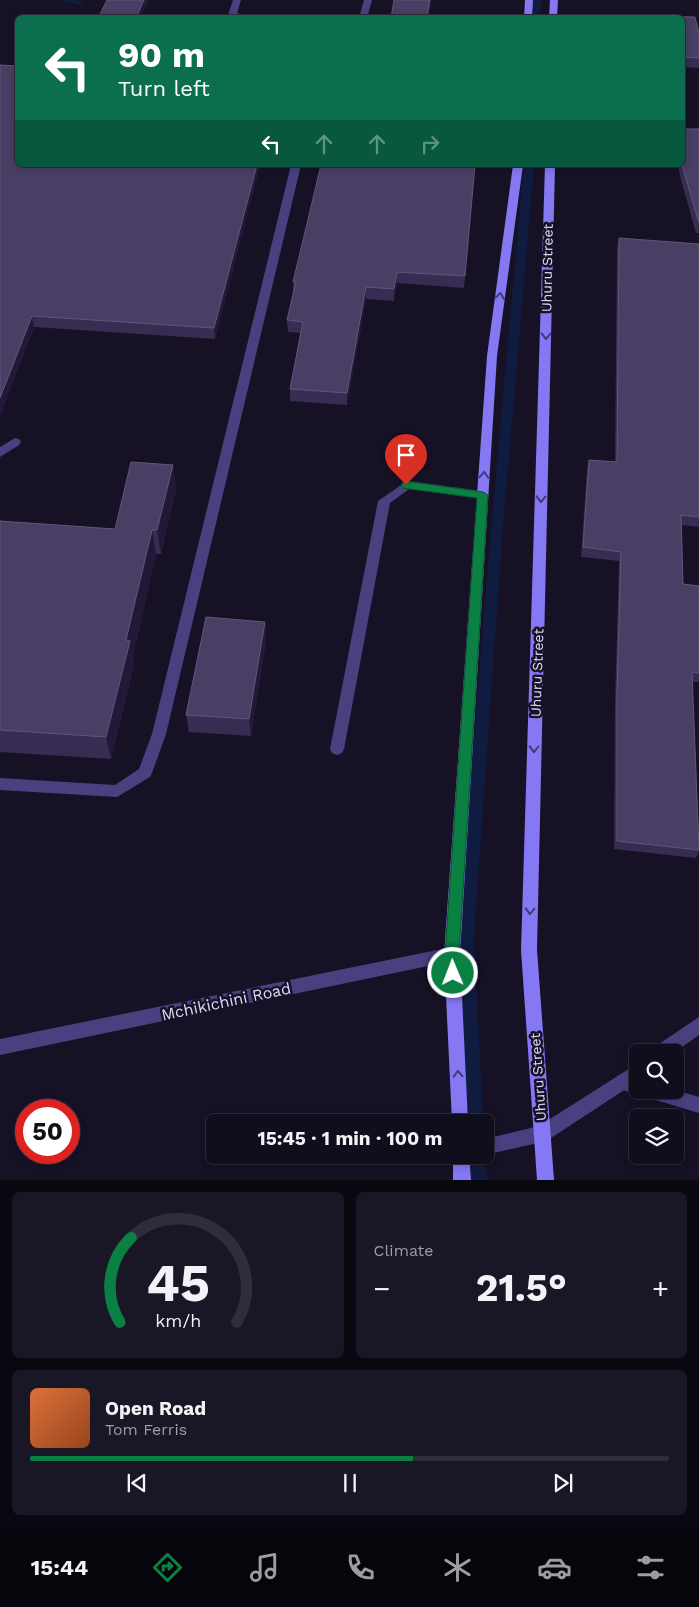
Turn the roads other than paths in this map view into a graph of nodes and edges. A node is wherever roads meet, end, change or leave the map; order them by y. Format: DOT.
graph roads {
  1 [pos="237,0"];
  2 [pos="368,0"];
  3 [pos="529,0"];
  4 [pos="554,0"];
  5 [pos="232,15"];
  6 [pos="364,15"];
  7 [pos="528,15"];
  8 [pos="554,15"];
  9 [pos="296,167"];
  10 [pos="518,167"];
  11 [pos="550,167"];
  12 [pos="15,442"];
  13 [pos="0,453"];
  14 [pos="483,495"];
  15 [pos="337,749"];
  16 [pos="0,784"];
  17 [pos="452,954"];
  18 [pos="699,1025"];
  19 [pos="673,1044"];
  20 [pos="0,1047"];
  21 [pos="629,1085"];
  22 [pos="679,1099"];
  23 [pos="699,1105"];
  24 [pos="460,1114"];
  25 [pos="542,1134"];
  26 [pos="494,1145"];
  27 [pos="461,1164"];
  28 [pos="462,1180"];
  29 [pos="546,1180"];
  1 -- 5 [label="street"];
  2 -- 6 [label="street"];
  3 -- 7 [label="main road"];
  4 -- 8 [label="main road"];
  9 -- 16 [label="street"];
  14 -- 10 [label="main road, one-way"];
  11 -- 25 [label="main road, Uhuru Street, one-way"];
  12 -- 13 [label="street"];
  14 -- 15 [label="street"];
  14 -- 17 [label="main road"];
  17 -- 20 [label="street, Mchikichini Road"];
  24 -- 17 [label="main road, one-way"];
  18 -- 19 [label="street"];
  21 -- 25 [label="street"];
  22 -- 23 [label="street"];
  25 -- 26 [label="street"];
  25 -- 29 [label="main road, Uhuru Street"];
  27 -- 28 [label="main road"];
}
